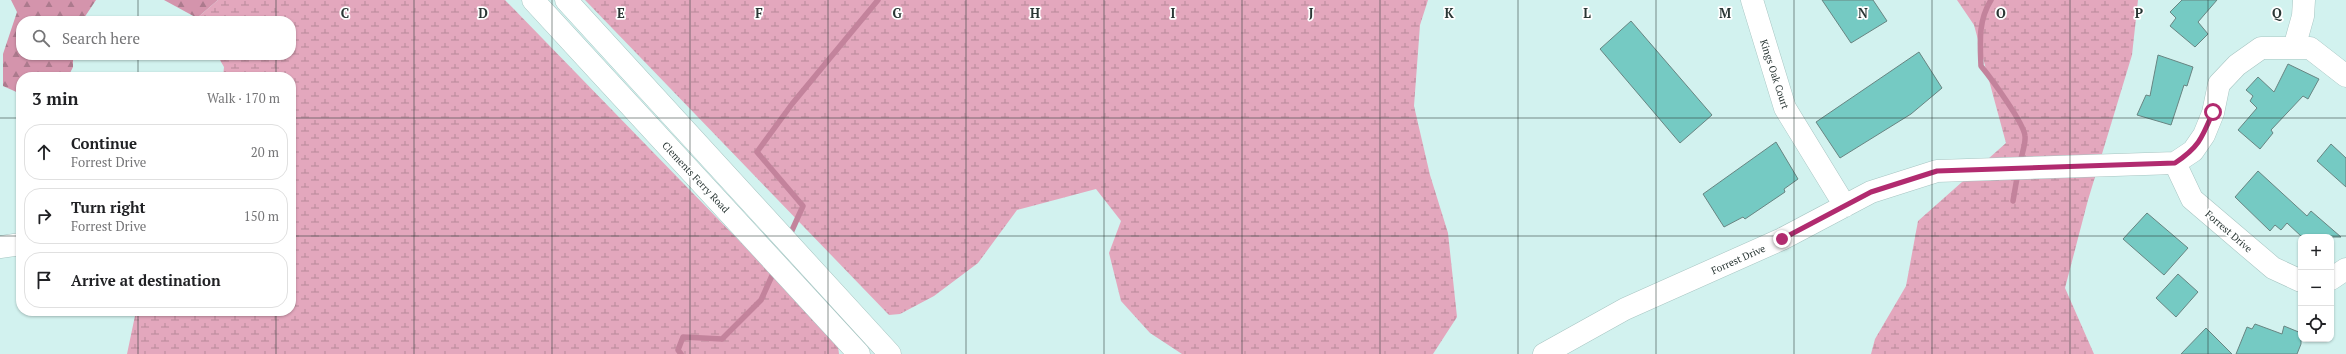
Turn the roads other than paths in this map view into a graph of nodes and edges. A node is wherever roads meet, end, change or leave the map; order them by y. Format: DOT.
graph roads {
  1 [pos="533,0"];
  2 [pos="566,0"];
  3 [pos="1752,0"];
  4 [pos="2304,0"];
  5 [pos="2294,48"];
  6 [pos="2346,76"];
  7 [pos="2175,163"];
  8 [pos="1845,206"];
  9 [pos="16,245"];
  10 [pos="0,248"];
  11 [pos="2346,268"];
  12 [pos="2334,277"];
  13 [pos="2298,280"];
  14 [pos="859,354"];
  15 [pos="890,354"];
  16 [pos="1544,354"];
  1 -- 14 [label="street, Clements Ferry Road"];
  2 -- 15 [label="street"];
  3 -- 8 [label="street, Kings Oak Court"];
  4 -- 5 [label="street"];
  5 -- 6 [label="street"];
  5 -- 7 [label="street"];
  7 -- 8 [label="street, Forrest Drive"];
  7 -- 13 [label="street, Forrest Drive"];
  8 -- 16 [label="street, Forrest Drive"];
  9 -- 10 [label="street"];
  11 -- 12 [label="street"];
}
